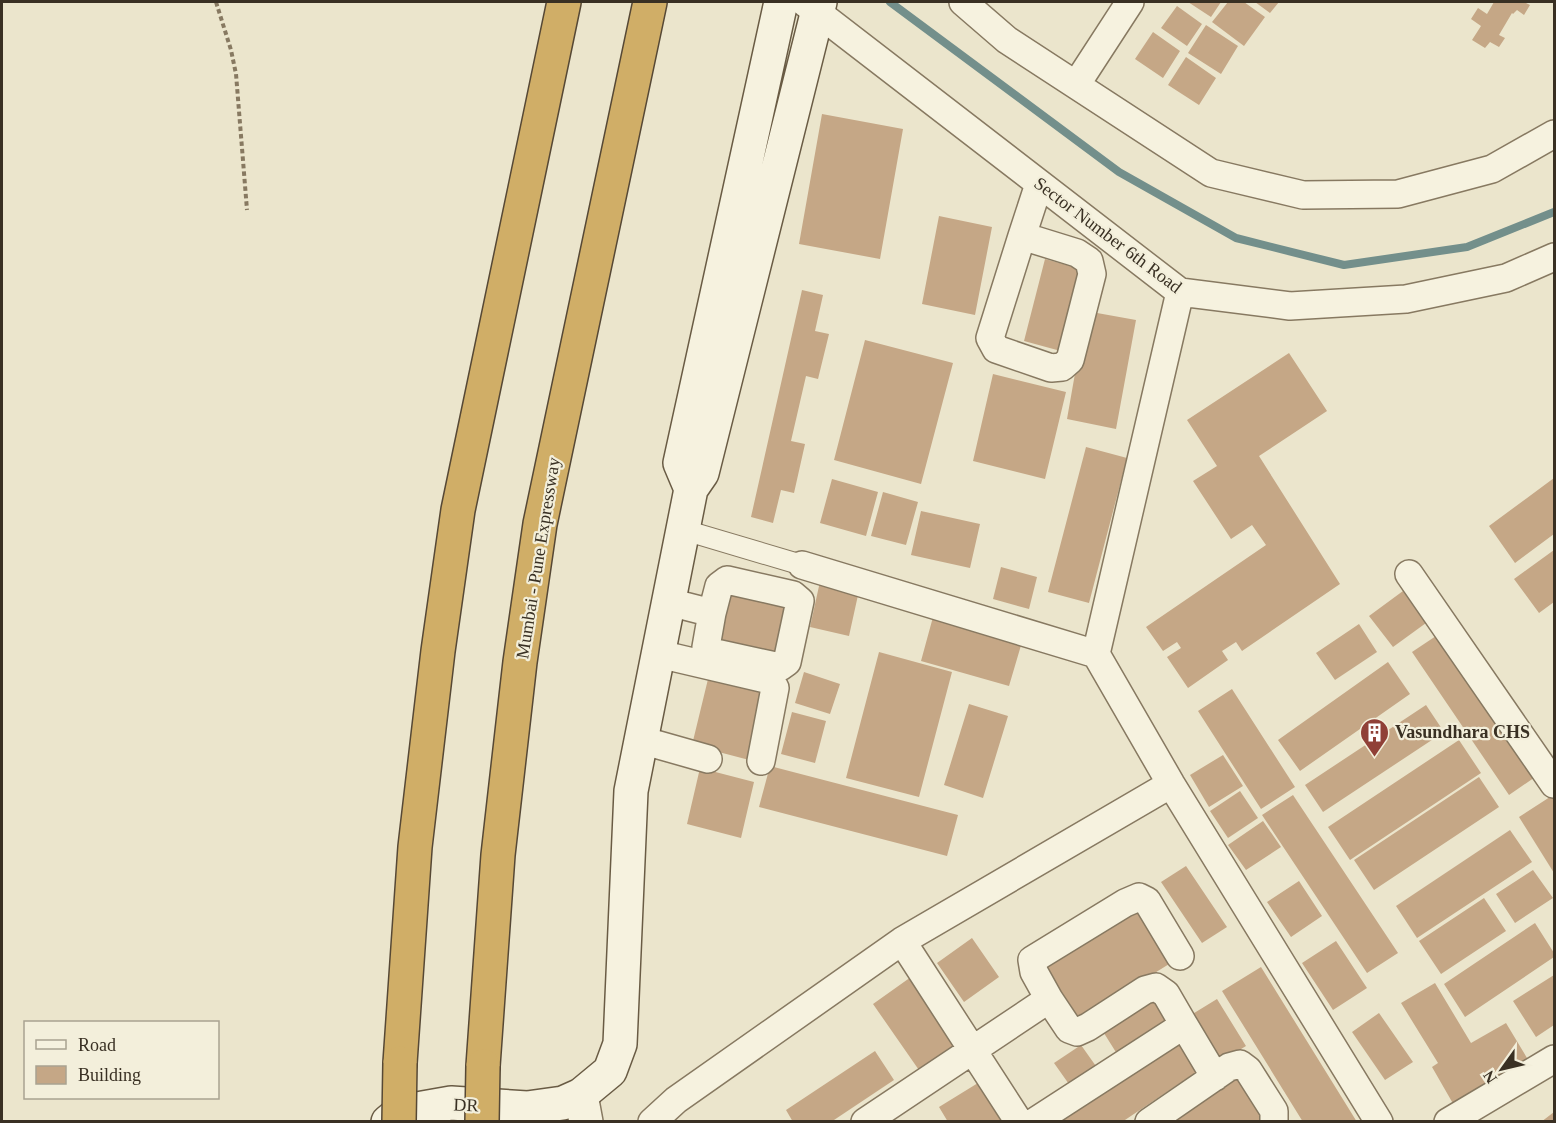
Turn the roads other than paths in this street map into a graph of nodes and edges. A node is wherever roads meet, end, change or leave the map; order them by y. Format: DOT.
graph roads {
  1 [pos="564,2"];
  2 [pos="650,2"];
  3 [pos="781,2"];
  4 [pos="963,2"];
  5 [pos="1130,2"];
  6 [pos="814,6"];
  7 [pos="1076,85"];
  8 [pos="1554,134"];
  9 [pos="1039,184"];
  10 [pos="1022,236"];
  11 [pos="1554,257"];
  12 [pos="1180,292"];
  13 [pos="691,489"];
  14 [pos="684,530"];
  15 [pos="802,565"];
  16 [pos="1409,574"];
  17 [pos="669,602"];
  18 [pos="712,613"];
  19 [pos="659,654"];
  20 [pos="1096,654"];
  21 [pos="641,740"];
  22 [pos="708,759"];
  23 [pos="761,761"];
  24 [pos="1171,784"];
  25 [pos="1554,784"];
  26 [pos="902,941"];
  27 [pos="1180,956"];
  28 [pos="1049,999"];
  29 [pos="1184,1025"];
  30 [pos="973,1049"];
  31 [pos="1554,1059"];
  32 [pos="1215,1077"];
  33 [pos="584,1108"];
  34 [pos="388,1122"];
  35 [pos="399,1122"];
  36 [pos="482,1122"];
  37 [pos="652,1122"];
  38 [pos="865,1122"];
  39 [pos="1019,1122"];
  40 [pos="1034,1122"];
  41 [pos="1149,1122"];
  42 [pos="1274,1122"];
  43 [pos="1379,1122"];
  44 [pos="1448,1122"];
  1 -- 35 [label="highway, bridge"];
  2 -- 36 [label="highway, Mumbai - Pune Expressway, bridge"];
  3 -- 13 [label="main road"];
  4 -- 7 [label="street"];
  5 -- 7 [label="street"];
  6 -- 9 [label="street, Sector Number 6th Road"];
  6 -- 13 [label="main road"];
  7 -- 8 [label="street"];
  9 -- 10 [label="street"];
  9 -- 12 [label="street, Sector Number 6th Road"];
  10 -- 10 [label="street"];
  11 -- 12 [label="street, Sector Number 6th Road"];
  12 -- 20 [label="street"];
  13 -- 14 [label="main road"];
  14 -- 15 [label="street"];
  14 -- 17 [label="main road"];
  15 -- 20 [label="street"];
  16 -- 25 [label="street"];
  17 -- 18 [label="street"];
  17 -- 19 [label="main road"];
  19 -- 21 [label="main road"];
  19 -- 23 [label="street"];
  20 -- 24 [label="street"];
  21 -- 22 [label="street"];
  21 -- 33 [label="main road"];
  24 -- 26 [label="street"];
  24 -- 43 [label="street"];
  26 -- 30 [label="street"];
  26 -- 37 [label="street"];
  27 -- 28 [label="street"];
  28 -- 29 [label="street"];
  28 -- 30 [label="street"];
  29 -- 32 [label="street"];
  29 -- 40 [label="street"];
  30 -- 38 [label="street"];
  30 -- 39 [label="street"];
  31 -- 44 [label="street"];
  32 -- 41 [label="street"];
  32 -- 42 [label="street"];
  33 -- 34 [label="main road, DR"];
}
